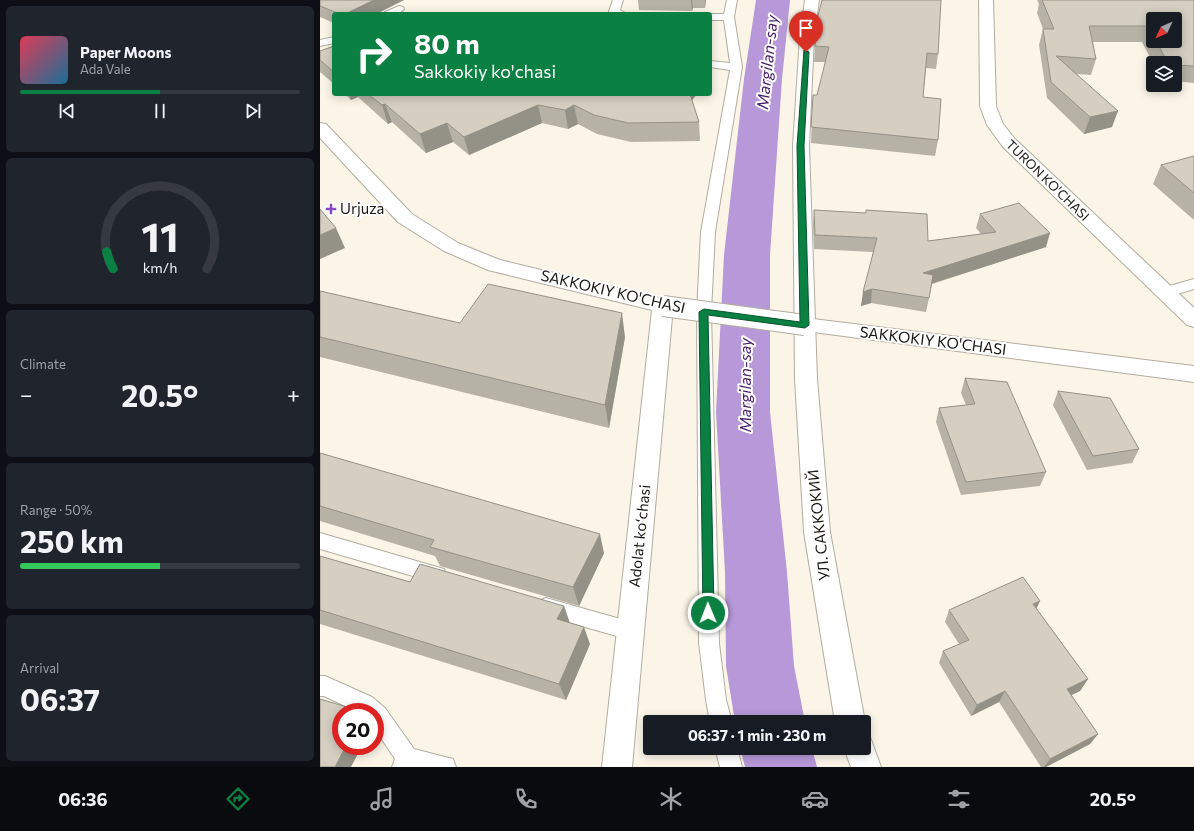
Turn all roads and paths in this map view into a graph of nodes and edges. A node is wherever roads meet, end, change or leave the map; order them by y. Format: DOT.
graph roads {
  1 [pos="618,0"];
  2 [pos="732,0"];
  3 [pos="812,0"];
  4 [pos="986,0"];
  5 [pos="399,9"];
  6 [pos="393,12"];
  7 [pos="617,12"];
  8 [pos="712,17"];
  9 [pos="729,17"];
  10 [pos="332,40"];
  11 [pos="320,43"];
  12 [pos="712,64"];
  13 [pos="736,67"];
  14 [pos="320,128"];
  15 [pos="1194,284"];
  16 [pos="1164,293"];
  17 [pos="663,306"];
  18 [pos="704,312"];
  19 [pos="1194,320"];
  20 [pos="805,325"];
  21 [pos="1194,374"];
  22 [pos="320,541"];
  23 [pos="456,580"];
  24 [pos="532,603"];
  25 [pos="631,631"];
  26 [pos="320,686"];
  27 [pos="719,715"];
  28 [pos="849,715"];
  29 [pos="728,755"];
  30 [pos="862,755"];
  31 [pos="405,762"];
  32 [pos="445,767"];
  33 [pos="617,767"];
  34 [pos="731,767"];
  35 [pos="866,767"];
  1 -- 7 [label="lane"];
  2 -- 9 [label="lane"];
  3 -- 20 [label="street, УЛ. САККОКИЙ"];
  4 -- 16 [label="street, TURON KO'CHASI"];
  5 -- 6 [label="lane"];
  8 -- 9 [label="lane"];
  9 -- 13 [label="lane"];
  10 -- 11 [label="lane"];
  12 -- 13 [label="lane"];
  13 -- 18 [label="lane"];
  14 -- 17 [label="street, SAKKOKIY KO'CHASI"];
  15 -- 16 [label="lane"];
  16 -- 19 [label="street, TURON KO'CHASI"];
  17 -- 18 [label="street, SAKKOKIY KO'CHASI, bridge"];
  17 -- 25 [label="street, Adolat koʻchasi"];
  18 -- 20 [label="street, SAKKOKIY KO'CHASI, bridge"];
  18 -- 27 [label="lane"];
  20 -- 21 [label="street, SAKKOKIY KO'CHASI"];
  20 -- 28 [label="street, УЛ. САККОКИЙ"];
  22 -- 23 [label="lane"];
  24 -- 25 [label="lane"];
  25 -- 33 [label="street, Adolat koʻchasi"];
  26 -- 31 [label="lane"];
  29 -- 34 [label="lane"];
  30 -- 35 [label="street"];
  31 -- 32 [label="lane"];
}
